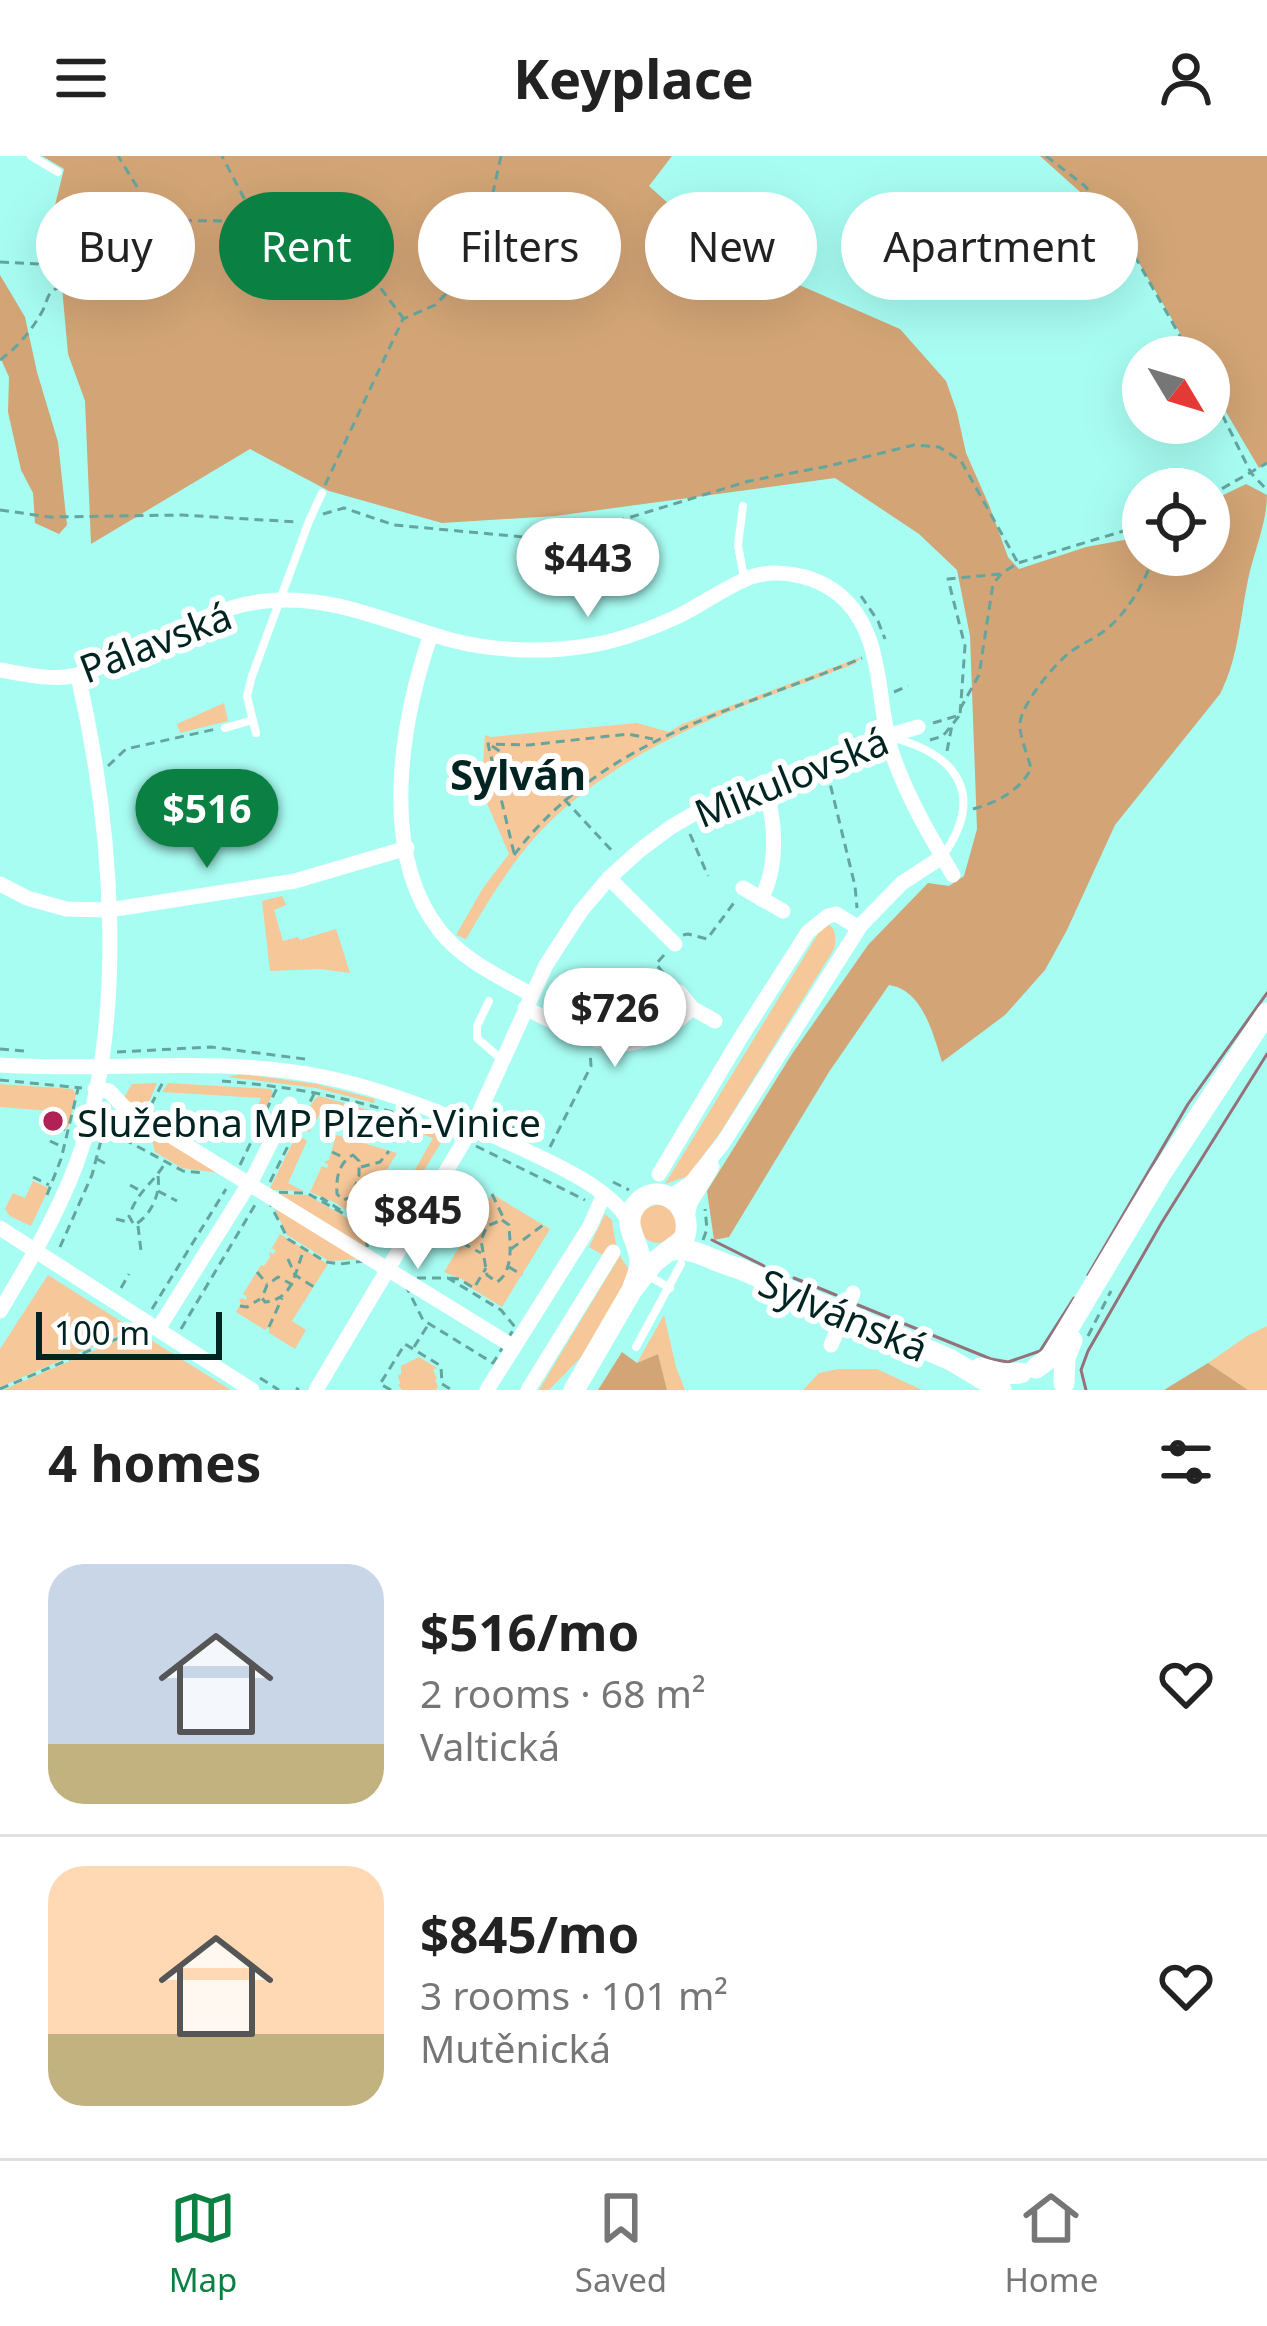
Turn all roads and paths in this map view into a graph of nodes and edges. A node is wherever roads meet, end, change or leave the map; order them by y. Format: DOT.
graph roads {
  1 [pos="31,156"];
  2 [pos="118,156"];
  3 [pos="222,156"];
  4 [pos="501,156"];
  5 [pos="1046,156"];
  6 [pos="58,172"];
  7 [pos="140,192"];
  8 [pos="241,192"];
  9 [pos="0,262"];
  10 [pos="36,264"];
  11 [pos="47,300"];
  12 [pos="390,300"];
  13 [pos="403,319"];
  14 [pos="1180,336"];
  15 [pos="0,360"];
  16 [pos="1230,430"];
  17 [pos="1267,464"];
  18 [pos="1251,473"];
  19 [pos="1230,484"];
  20 [pos="1267,490"];
  21 [pos="322,493"];
  22 [pos="743,506"];
  23 [pos="0,510"];
  24 [pos="309,521"];
  25 [pos="1122,531"];
  26 [pos="1018,563"];
  27 [pos="1001,573"];
  28 [pos="1145,576"];
  29 [pos="745,580"];
  30 [pos="280,600"];
  31 [pos="430,634"];
  32 [pos="864,657"];
  33 [pos="0,670"];
  34 [pos="78,676"];
  35 [pos="908,686"];
  36 [pos="892,693"];
  37 [pos="960,712"];
  38 [pos="253,721"];
  39 [pos="952,724"];
  40 [pos="918,727"];
  41 [pos="225,728"];
  42 [pos="256,734"];
  43 [pos="887,736"];
  44 [pos="655,740"];
  45 [pos="490,745"];
  46 [pos="920,745"];
  47 [pos="949,766"];
  48 [pos="107,767"];
  49 [pos="826,770"];
  50 [pos="763,782"];
  51 [pos="565,801"];
  52 [pos="965,811"];
  53 [pos="696,825"];
  54 [pos="407,848"];
  55 [pos="942,857"];
  56 [pos="624,863"];
  57 [pos="953,875"];
  58 [pos="707,876"];
  59 [pos="609,878"];
  60 [pos="0,884"];
  61 [pos="743,888"];
  62 [pos="761,899"];
  63 [pos="109,910"];
  64 [pos="782,911"];
  65 [pos="859,928"];
  66 [pos="675,944"];
  67 [pos="680,992"];
  68 [pos="490,1001"];
  69 [pos="528,1001"];
  70 [pos="692,1008"];
  71 [pos="1267,1013"];
  72 [pos="715,1021"];
  73 [pos="589,1038"];
  74 [pos="502,1060"];
  75 [pos="0,1065"];
  76 [pos="100,1067"];
  77 [pos="0,1080"];
  78 [pos="148,1080"];
  79 [pos="164,1080"];
  80 [pos="210,1080"];
  81 [pos="278,1086"];
  82 [pos="87,1088"];
  83 [pos="314,1092"];
  84 [pos="113,1094"];
  85 [pos="290,1104"];
  86 [pos="490,1116"];
  87 [pos="57,1126"];
  88 [pos="69,1132"];
  89 [pos="469,1133"];
  90 [pos="533,1137"];
  91 [pos="50,1141"];
  92 [pos="723,1143"];
  93 [pos="64,1148"];
  94 [pos="388,1151"];
  95 [pos="332,1152"];
  96 [pos="346,1159"];
  97 [pos="543,1159"];
  98 [pos="97,1160"];
  99 [pos="166,1162"];
  100 [pos="110,1166"];
  101 [pos="360,1167"];
  102 [pos="659,1174"];
  103 [pos="158,1176"];
  104 [pos="33,1177"];
  105 [pos="358,1181"];
  106 [pos="249,1183"];
  107 [pos="328,1184"];
  108 [pos="130,1185"];
  109 [pos="51,1186"];
  110 [pos="376,1186"];
  111 [pos="336,1187"];
  112 [pos="141,1191"];
  113 [pos="158,1191"];
  114 [pos="492,1194"];
  115 [pos="605,1194"];
  116 [pos="670,1197"];
  117 [pos="46,1199"];
  118 [pos="641,1200"];
  119 [pos="177,1201"];
  120 [pos="320,1201"];
  121 [pos="337,1201"];
  122 [pos="79,1209"];
  123 [pos="201,1211"];
  124 [pos="88,1213"];
  125 [pos="345,1214"];
  126 [pos="209,1216"];
  127 [pos="116,1219"];
  128 [pos="130,1221"];
  129 [pos="505,1221"];
  130 [pos="629,1221"];
  131 [pos="687,1221"];
  132 [pos="138,1225"];
  133 [pos="544,1225"];
  134 [pos="0,1228"];
  135 [pos="462,1243"];
  136 [pos="636,1244"];
  137 [pos="316,1246"];
  138 [pos="305,1249"];
  139 [pos="37,1250"];
  140 [pos="58,1250"];
  141 [pos="509,1250"];
  142 [pos="141,1251"];
  143 [pos="613,1252"];
  144 [pos="312,1253"];
  145 [pos="482,1253"];
  146 [pos="673,1255"];
  147 [pos="288,1259"];
  148 [pos="486,1268"];
  149 [pos="508,1268"];
  150 [pos="738,1268"];
  151 [pos="389,1270"];
  152 [pos="257,1272"];
  153 [pos="129,1274"];
  154 [pos="522,1275"];
  155 [pos="296,1276"];
  156 [pos="448,1278"];
  157 [pos="639,1282"];
  158 [pos="267,1285"];
  159 [pos="293,1285"];
  160 [pos="314,1287"];
  161 [pos="670,1288"];
  162 [pos="1104,1288"];
  163 [pos="853,1293"];
  164 [pos="283,1296"];
  165 [pos="128,1297"];
  166 [pos="262,1298"];
  167 [pos="140,1304"];
  168 [pos="240,1306"];
  169 [pos="0,1311"];
  170 [pos="844,1315"];
  171 [pos="428,1323"];
  172 [pos="269,1327"];
  173 [pos="179,1328"];
  174 [pos="158,1329"];
  175 [pos="137,1330"];
  176 [pos="831,1345"];
  177 [pos="636,1346"];
  178 [pos="514,1348"];
  179 [pos="596,1348"];
  180 [pos="413,1349"];
  181 [pos="1080,1352"];
  182 [pos="1017,1380"];
  183 [pos="255,1384"];
  184 [pos="1065,1386"];
  185 [pos="0,1389"];
  186 [pos="279,1390"];
  187 [pos="316,1390"];
  188 [pos="391,1390"];
  189 [pos="452,1390"];
  190 [pos="487,1390"];
  191 [pos="528,1390"];
  192 [pos="555,1390"];
  193 [pos="574,1390"];
  1 -- 6 [label="lane"];
  2 -- 7 [label="path"];
  3 -- 8 [label="path"];
  4 -- 13 [label="path"];
  5 -- 14 [label="path"];
  9 -- 10 [label="path"];
  11 -- 15 [label="path"];
  12 -- 13 [label="path"];
  13 -- 21 [label="path"];
  16 -- 18 [label="path"];
  17 -- 18 [label="path"];
  18 -- 19 [label="path"];
  18 -- 20 [label="path"];
  21 -- 24 [label="lane"];
  22 -- 29 [label="lane"];
  23 -- 24 [label="path"];
  24 -- 26 [label="path"];
  24 -- 30 [label="lane"];
  25 -- 26 [label="path"];
  26 -- 27 [label="path"];
  27 -- 37 [label="path"];
  27 -- 37 [label="path"];
  28 -- 52 [label="path"];
  29 -- 31 [label="street, Pálavská"];
  29 -- 43 [label="street, Pálavská"];
  30 -- 31 [label="street, Pálavská"];
  30 -- 34 [label="street, Pálavská"];
  30 -- 38 [label="lane"];
  31 -- 54 [label="street"];
  32 -- 44 [label="path"];
  33 -- 34 [label="street, Pálavská"];
  34 -- 63 [label="street"];
  35 -- 36 [label="path"];
  37 -- 39 [label="path"];
  37 -- 40 [label="path"];
  38 -- 41 [label="lane"];
  38 -- 42 [label="lane"];
  39 -- 46 [label="path"];
  39 -- 47 [label="path"];
  40 -- 43 [label="street, Mikulovská"];
  41 -- 48 [label="path"];
  43 -- 46 [label="lane"];
  43 -- 50 [label="street, Mikulovská"];
  43 -- 55 [label="street, Pálavská"];
  44 -- 45 [label="path"];
  44 -- 51 [label="path"];
  45 -- 51 [label="path"];
  45 -- 51 [label="path"];
  46 -- 47 [label="lane"];
  47 -- 52 [label="lane"];
  49 -- 65 [label="path"];
  50 -- 56 [label="street, Mikulovská"];
  50 -- 62 [label="street"];
  51 -- 56 [label="path"];
  52 -- 55 [label="lane"];
  53 -- 58 [label="path"];
  54 -- 63 [label="street"];
  54 -- 69 [label="street"];
  55 -- 57 [label="street, Pálavská"];
  55 -- 65 [label="street"];
  56 -- 59 [label="street, Mikulovská"];
  59 -- 66 [label="street"];
  59 -- 69 [label="street, Mikulovská"];
  60 -- 63 [label="street"];
  61 -- 62 [label="street"];
  61 -- 66 [label="path"];
  62 -- 64 [label="street"];
  63 -- 76 [label="street"];
  65 -- 92 [label="street"];
  65 -- 102 [label="street"];
  66 -- 67 [label="path"];
  67 -- 70 [label="street"];
  68 -- 74 [label="lane"];
  69 -- 73 [label="street"];
  69 -- 74 [label="street, Mikulovská"];
  70 -- 72 [label="street"];
  70 -- 73 [label="street"];
  71 -- 162 [label="street"];
  73 -- 97 [label="path"];
  74 -- 89 [label="street, Mikulovská"];
  75 -- 76 [label="street"];
  76 -- 82 [label="street"];
  76 -- 89 [label="street"];
  77 -- 82 [label="path"];
  78 -- 79 [label="path"];
  80 -- 81 [label="path"];
  81 -- 83 [label="path"];
  81 -- 106 [label="path"];
  82 -- 84 [label="street"];
  82 -- 88 [label="path"];
  82 -- 139 [label="street"];
  83 -- 89 [label="path"];
  83 -- 106 [label="path"];
  84 -- 98 [label="path"];
  84 -- 106 [label="street"];
  85 -- 106 [label="street"];
  86 -- 90 [label="path"];
  87 -- 88 [label="path"];
  88 -- 93 [label="path"];
  89 -- 97 [label="street"];
  89 -- 115 [label="path"];
  89 -- 151 [label="street, Mikulovská"];
  91 -- 93 [label="path"];
  92 -- 116 [label="street"];
  92 -- 131 [label="street"];
  93 -- 109 [label="path"];
  94 -- 101 [label="path"];
  95 -- 96 [label="path"];
  96 -- 101 [label="path"];
  96 -- 111 [label="path"];
  97 -- 115 [label="street"];
  98 -- 100 [label="path"];
  98 -- 122 [label="path"];
  99 -- 103 [label="path"];
  101 -- 105 [label="path"];
  103 -- 112 [label="path"];
  103 -- 113 [label="path"];
  104 -- 109 [label="path"];
  105 -- 110 [label="path"];
  105 -- 121 [label="path"];
  106 -- 126 [label="path"];
  106 -- 151 [label="street"];
  106 -- 173 [label="path"];
  106 -- 174 [label="street"];
  107 -- 111 [label="path"];
  108 -- 112 [label="path"];
  109 -- 117 [label="path"];
  111 -- 121 [label="path"];
  112 -- 128 [label="path"];
  113 -- 119 [label="path"];
  113 -- 132 [label="path"];
  114 -- 129 [label="path"];
  115 -- 118 [label="street"];
  115 -- 130 [label="street"];
  115 -- 178 [label="street"];
  116 -- 118 [label="street"];
  116 -- 131 [label="street"];
  118 -- 130 [label="street"];
  120 -- 121 [label="path"];
  121 -- 125 [label="path"];
  122 -- 124 [label="path"];
  122 -- 140 [label="path"];
  123 -- 126 [label="path"];
  126 -- 167 [label="path"];
  127 -- 128 [label="path"];
  128 -- 132 [label="path"];
  129 -- 141 [label="path"];
  129 -- 145 [label="path"];
  130 -- 136 [label="street"];
  131 -- 146 [label="street"];
  131 -- 150 [label="street, Sylvánská"];
  132 -- 142 [label="path"];
  133 -- 141 [label="path"];
  134 -- 139 [label="street"];
  135 -- 145 [label="path"];
  136 -- 146 [label="street"];
  136 -- 157 [label="street"];
  137 -- 144 [label="path"];
  138 -- 155 [label="path"];
  139 -- 169 [label="street"];
  139 -- 174 [label="street"];
  141 -- 149 [label="path"];
  143 -- 191 [label="street"];
  145 -- 148 [label="path"];
  146 -- 150 [label="street, Sylvánská"];
  146 -- 157 [label="street"];
  146 -- 161 [label="lane"];
  147 -- 155 [label="path"];
  148 -- 149 [label="path"];
  148 -- 156 [label="path"];
  149 -- 154 [label="path"];
  150 -- 170 [label="street, Sylvánská"];
  151 -- 178 [label="street"];
  151 -- 187 [label="street, Mikulovská"];
  152 -- 158 [label="path"];
  153 -- 165 [label="path"];
  155 -- 159 [label="path"];
  155 -- 160 [label="path"];
  157 -- 161 [label="lane"];
  157 -- 179 [label="street"];
  158 -- 159 [label="path"];
  158 -- 166 [label="path"];
  159 -- 164 [label="path"];
  161 -- 177 [label="lane"];
  162 -- 181 [label="path"];
  162 -- 182 [label="street"];
  162 -- 184 [label="street"];
  163 -- 170 [label="street"];
  164 -- 166 [label="path"];
  164 -- 172 [label="path"];
  166 -- 168 [label="path"];
  170 -- 176 [label="street"];
  170 -- 182 [label="street, Sylvánská"];
  171 -- 180 [label="path"];
  174 -- 183 [label="street"];
  175 -- 185 [label="path"];
  178 -- 190 [label="street"];
  179 -- 192 [label="street"];
  179 -- 193 [label="street"];
  180 -- 188 [label="path"];
  180 -- 189 [label="path"];
  182 -- 184 [label="street, Sylvánská"];
  183 -- 186 [label="path"];
}
